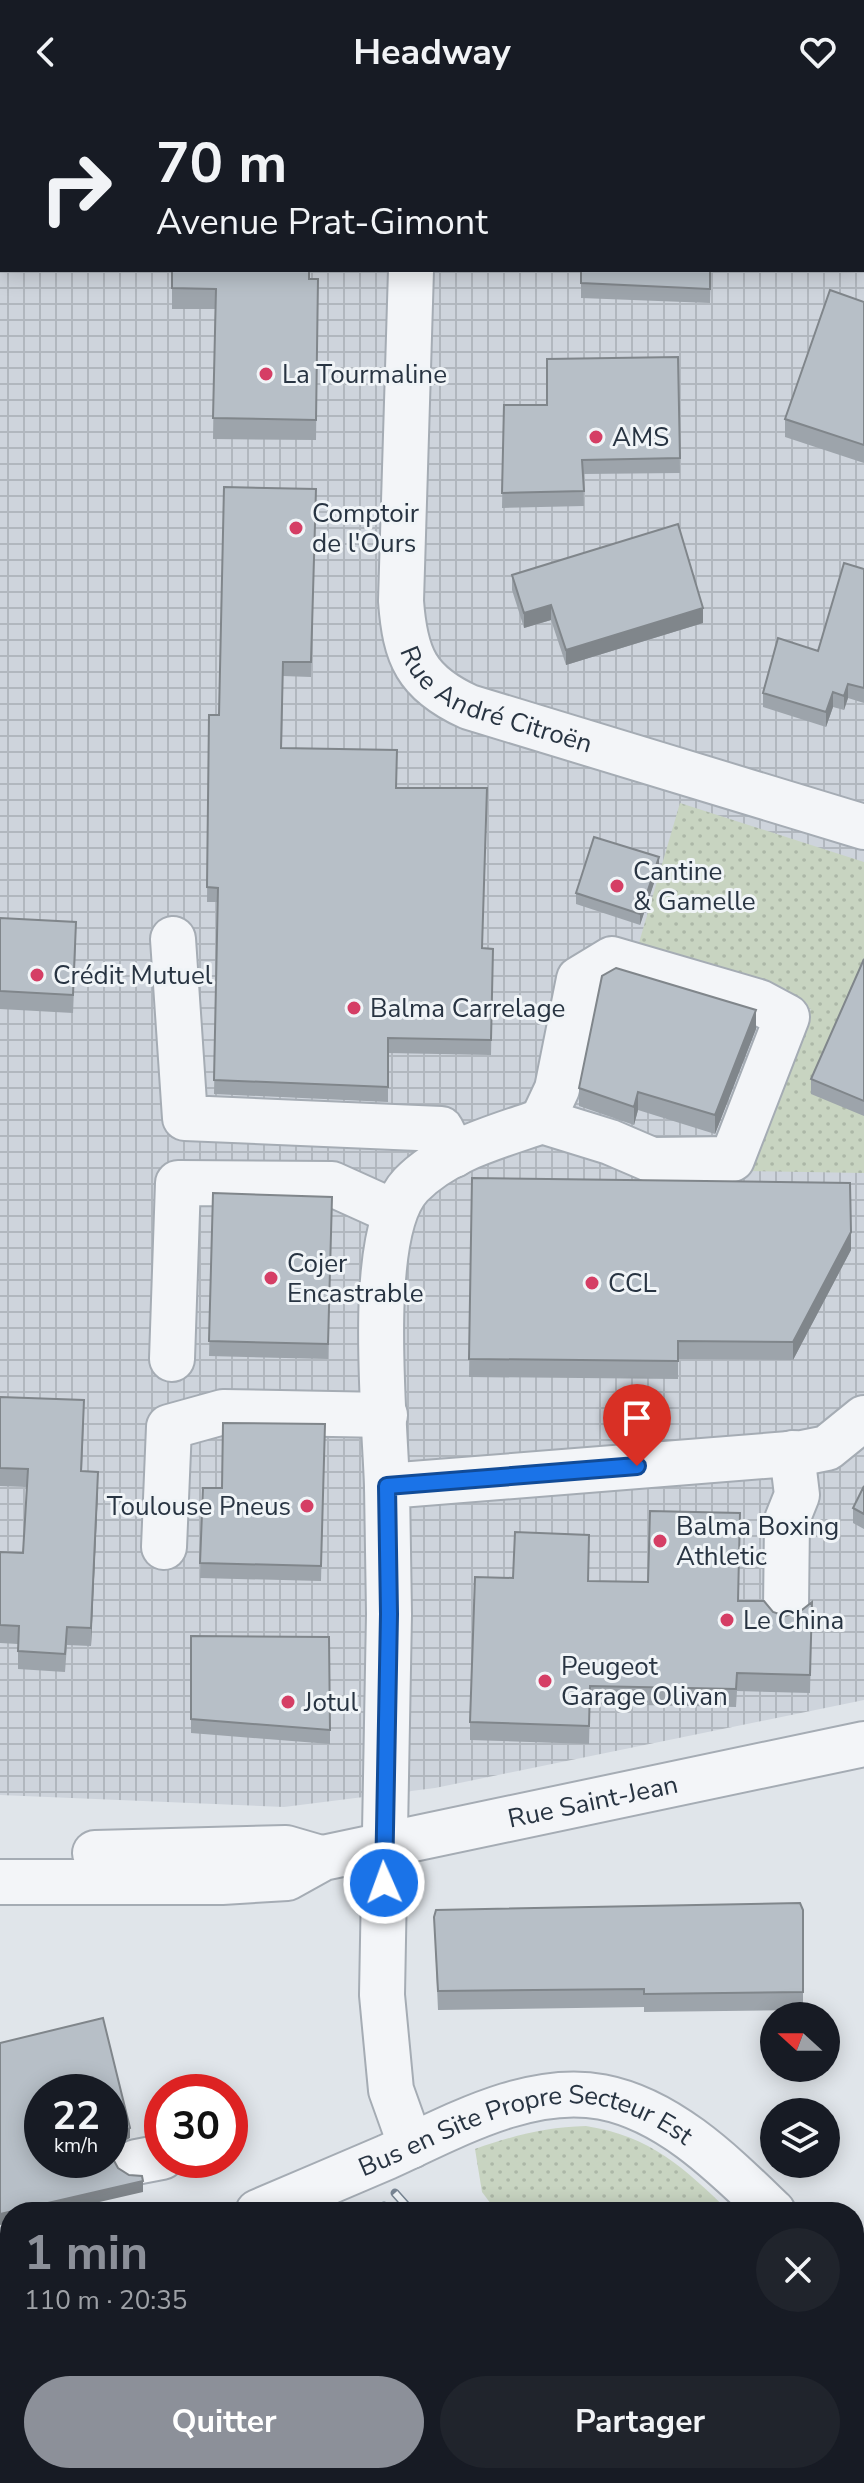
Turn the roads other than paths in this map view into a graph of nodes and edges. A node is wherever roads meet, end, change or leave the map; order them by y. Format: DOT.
graph roads {
  1 [pos="411,272"];
  2 [pos="864,827"];
  3 [pos="173,939"];
  4 [pos="542,1121"];
  5 [pos="454,1155"];
  6 [pos="394,1212"];
  7 [pos="172,1359"];
  8 [pos="385,1415"];
  9 [pos="864,1418"];
  10 [pos="792,1453"];
  11 [pos="387,1486"];
  12 [pos="164,1547"];
  13 [pos="786,1609"];
  14 [pos="864,1744"];
  15 [pos="382,1846"];
  16 [pos="0,1852"];
  17 [pos="323,1858"];
  18 [pos="0,1882"];
  19 [pos="411,2146"];
  20 [pos="281,2202"];
  21 [pos="762,2202"];
  1 -- 2 [label="street, Rue André Citroën"];
  3 -- 5 [label="street"];
  4 -- 4 [label="street"];
  4 -- 5 [label="street"];
  5 -- 6 [label="street"];
  6 -- 7 [label="street"];
  6 -- 8 [label="street"];
  8 -- 11 [label="street"];
  8 -- 12 [label="street"];
  9 -- 10 [label="street"];
  10 -- 11 [label="street"];
  10 -- 13 [label="street"];
  11 -- 15 [label="street"];
  14 -- 15 [label="street, Rue Saint-Jean"];
  15 -- 17 [label="street, Rue Saint-Jean"];
  15 -- 19 [label="street"];
  16 -- 17 [label="street, Rue Saint-Jean"];
  17 -- 18 [label="street, Rue Saint-Jean"];
  19 -- 20 [label="street, Bus en Site Propre Secteur Est"];
  19 -- 21 [label="street, Bus en Site Propre Secteur Est"];
}
